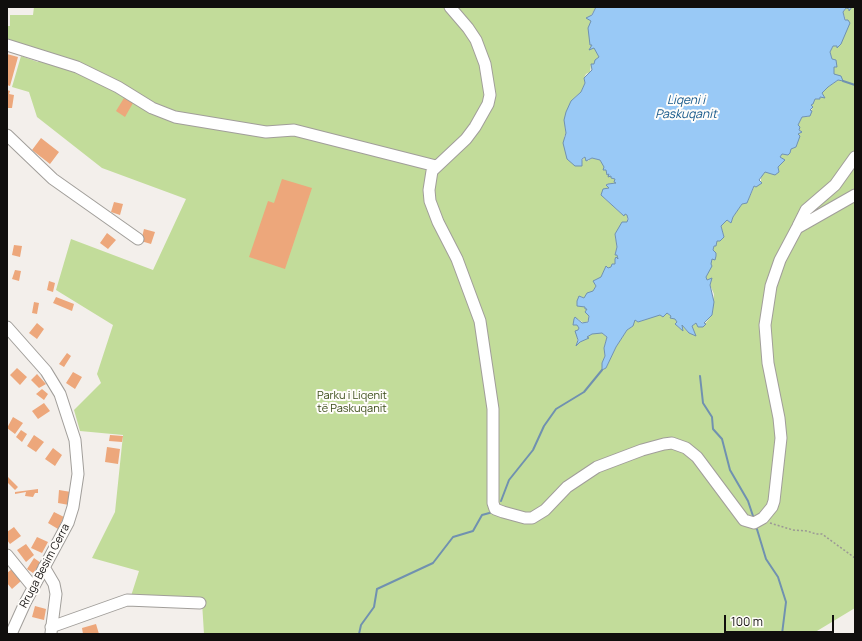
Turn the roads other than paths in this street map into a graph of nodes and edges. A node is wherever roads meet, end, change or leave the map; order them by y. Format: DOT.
graph roads {
  1 [pos="450,7"];
  2 [pos="7,45"];
  3 [pos="266,132"];
  4 [pos="7,135"];
  5 [pos="288,139"];
  6 [pos="855,156"];
  7 [pos="436,166"];
  8 [pos="855,195"];
  9 [pos="797,228"];
  10 [pos="138,239"];
  11 [pos="7,327"];
  12 [pos="7,555"];
  13 [pos="44,567"];
  14 [pos="33,587"];
  15 [pos="200,603"];
  16 [pos="51,631"];
  17 [pos="12,634"];
  1 -- 7 [label="street"];
  2 -- 3 [label="street"];
  3 -- 5 [label="street"];
  3 -- 7 [label="street"];
  4 -- 10 [label="street"];
  6 -- 9 [label="street"];
  7 -- 9 [label="street"];
  8 -- 9 [label="street"];
  11 -- 13 [label="street, Rruga Besim Cerra"];
  12 -- 14 [label="street"];
  13 -- 14 [label="street, Rruga Besim Cerra"];
  13 -- 16 [label="street"];
  14 -- 17 [label="street, Rruga Besim Cerra"];
  15 -- 16 [label="street"];
}
